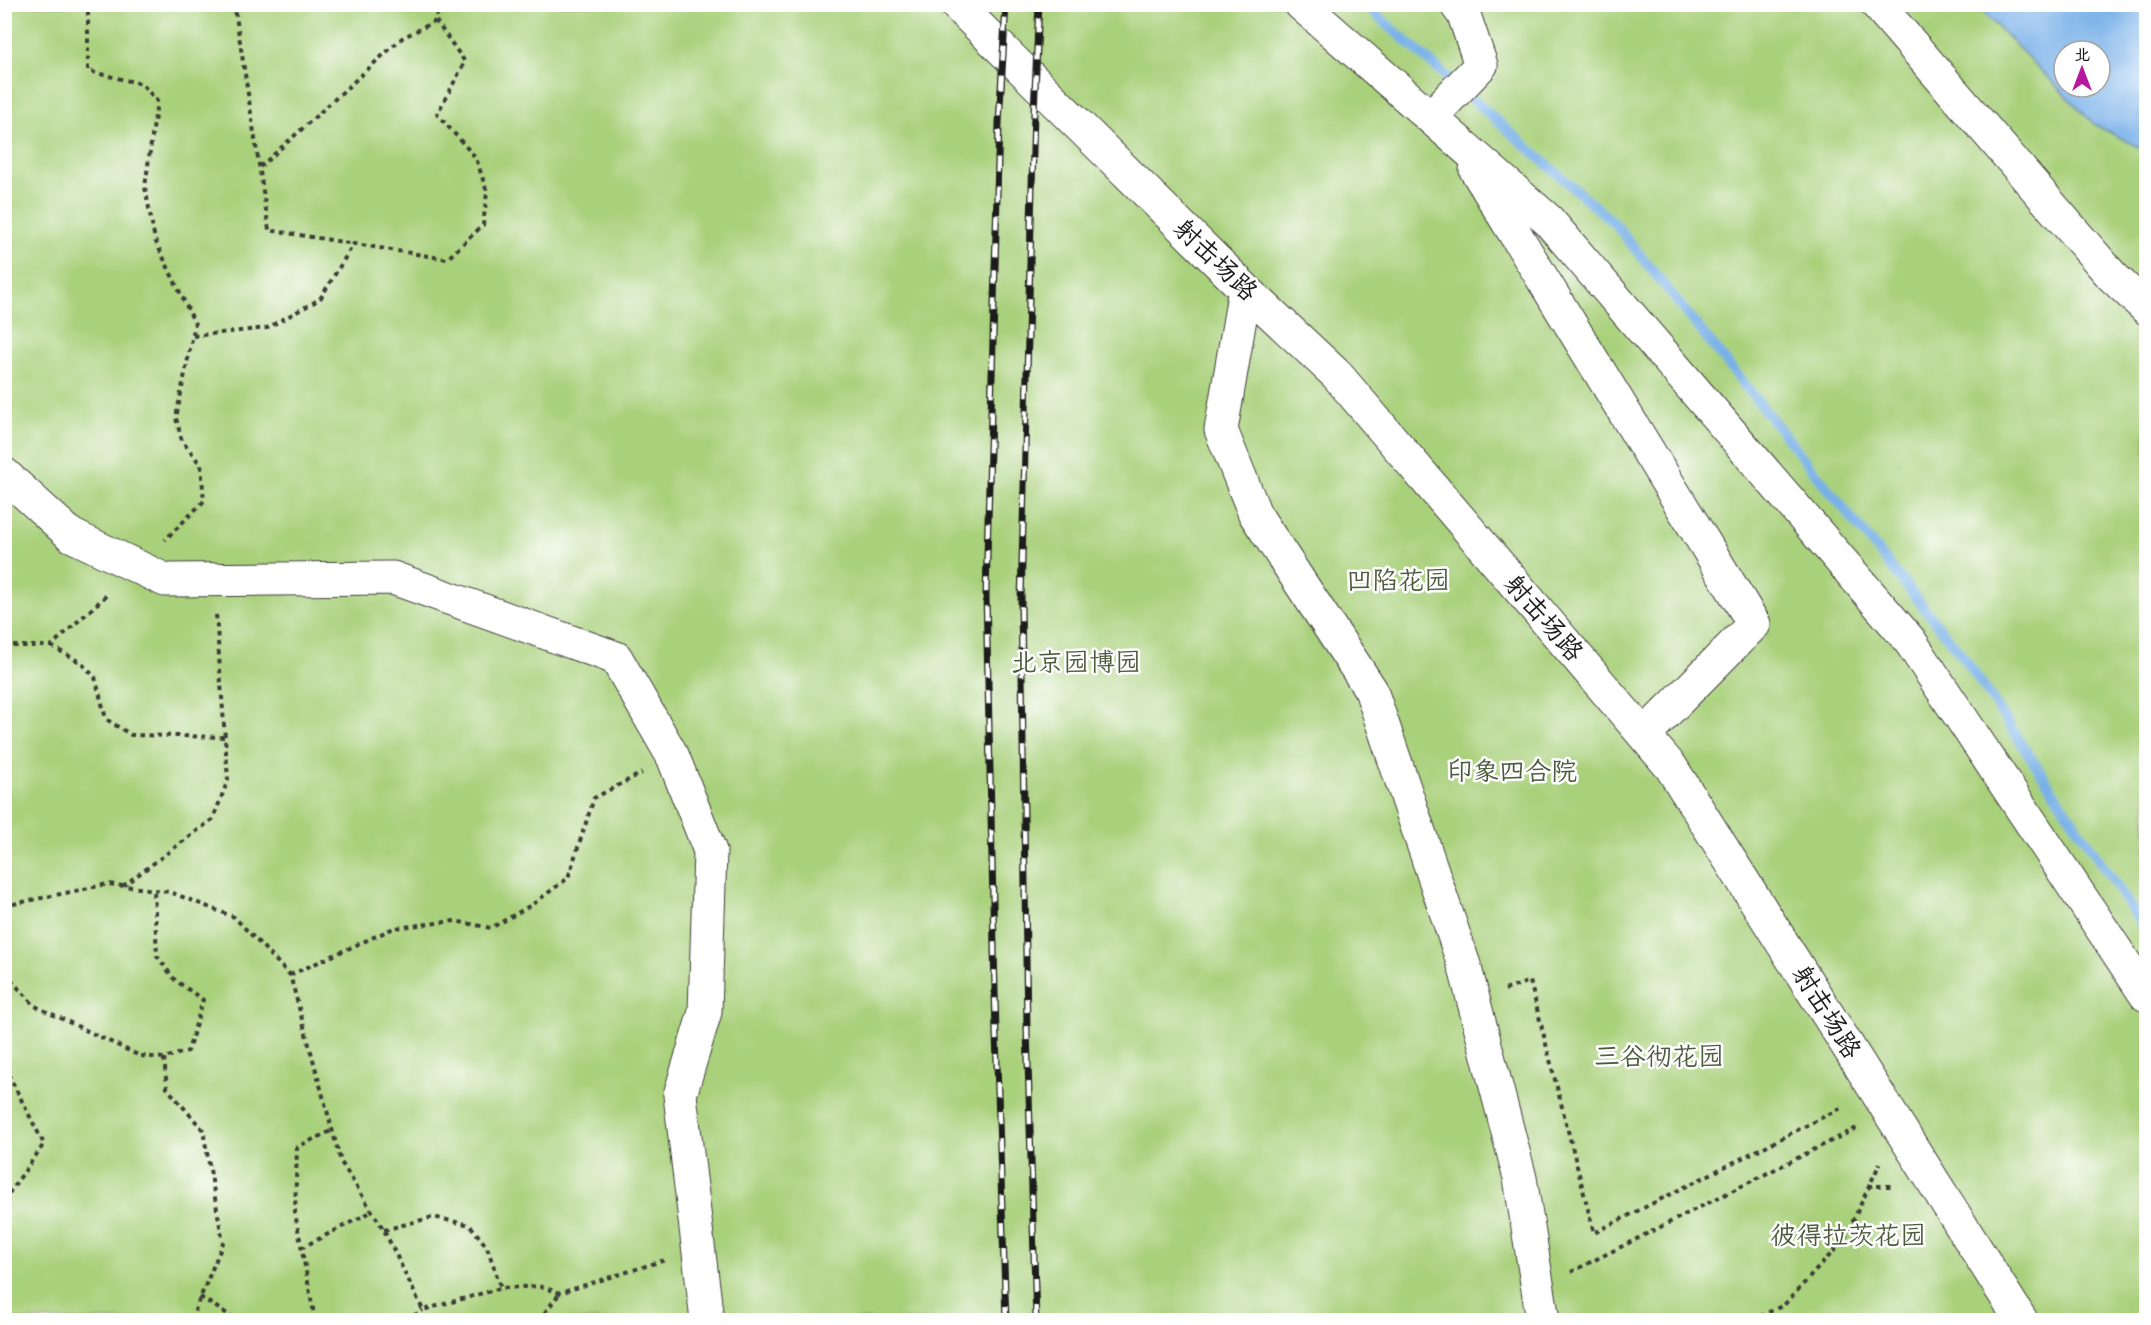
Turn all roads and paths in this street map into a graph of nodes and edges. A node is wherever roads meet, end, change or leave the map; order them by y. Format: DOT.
graph roads {
  1 [pos="93,4"];
  2 [pos="230,4"];
  3 [pos="438,4"];
  4 [pos="956,4"];
  5 [pos="1301,4"];
  6 [pos="1456,4"];
  7 [pos="1877,4"];
  8 [pos="436,21"];
  9 [pos="1431,117"];
  10 [pos="1458,140"];
  11 [pos="260,167"];
  12 [pos="354,243"];
  13 [pos="1245,289"];
  14 [pos="2146,308"];
  15 [pos="193,336"];
  16 [pos="4,474"];
  17 [pos="137,567"];
  18 [pos="213,580"];
  19 [pos="4,646"];
  20 [pos="51,646"];
  21 [pos="1644,735"];
  22 [pos="225,737"];
  23 [pos="673,757"];
  24 [pos="123,886"];
  25 [pos="154,890"];
  26 [pos="4,906"];
  27 [pos="290,975"];
  28 [pos="4,984"];
  29 [pos="2144,986"];
  30 [pos="1474,1001"];
  31 [pos="164,1058"];
  32 [pos="4,1066"];
  33 [pos="1850,1104"];
  34 [pos="1894,1118"];
  35 [pos="333,1130"];
  36 [pos="4,1200"];
  37 [pos="373,1211"];
  38 [pos="384,1230"];
  39 [pos="301,1248"];
  40 [pos="699,1249"];
  41 [pos="501,1288"];
  42 [pos="560,1293"];
  43 [pos="200,1298"];
  44 [pos="1541,1305"];
  45 [pos="423,1310"];
  46 [pos="191,1320"];
  47 [pos="237,1320"];
  48 [pos="315,1320"];
  49 [pos="406,1320"];
  50 [pos="539,1320"];
  51 [pos="707,1320"];
  52 [pos="1752,1320"];
  53 [pos="2021,1320"];
  1 -- 15 [label="path"];
  2 -- 11 [label="path"];
  3 -- 8 [label="path"];
  4 -- 13 [label="street, 射击场路"];
  5 -- 9 [label="street"];
  6 -- 9 [label="street"];
  7 -- 14 [label="street"];
  8 -- 11 [label="path"];
  8 -- 12 [label="path"];
  9 -- 10 [label="street"];
  10 -- 21 [label="street"];
  10 -- 29 [label="street"];
  11 -- 12 [label="path"];
  12 -- 15 [label="path"];
  13 -- 21 [label="street, 射击场路"];
  13 -- 30 [label="street"];
  15 -- 17 [label="path"];
  16 -- 17 [label="street"];
  17 -- 18 [label="street"];
  17 -- 20 [label="path"];
  18 -- 22 [label="path"];
  18 -- 23 [label="street"];
  19 -- 20 [label="path"];
  20 -- 22 [label="path"];
  21 -- 34 [label="street, 射击场路"];
  22 -- 24 [label="path"];
  23 -- 27 [label="path"];
  23 -- 40 [label="street"];
  24 -- 25 [label="path"];
  24 -- 26 [label="path"];
  25 -- 27 [label="path"];
  25 -- 31 [label="path"];
  27 -- 35 [label="path"];
  28 -- 31 [label="path"];
  30 -- 33 [label="path"];
  30 -- 44 [label="street"];
  31 -- 43 [label="path"];
  32 -- 36 [label="path"];
  34 -- 44 [label="path"];
  34 -- 52 [label="path"];
  34 -- 53 [label="street, 射击场路"];
  35 -- 37 [label="path"];
  35 -- 39 [label="path"];
  37 -- 38 [label="path"];
  37 -- 39 [label="path"];
  38 -- 41 [label="path"];
  38 -- 45 [label="path"];
  39 -- 48 [label="path"];
  40 -- 42 [label="path"];
  40 -- 51 [label="street"];
  41 -- 42 [label="path"];
  41 -- 45 [label="path"];
  42 -- 50 [label="path"];
  43 -- 46 [label="path"];
  43 -- 47 [label="path"];
  45 -- 49 [label="path"];
}
